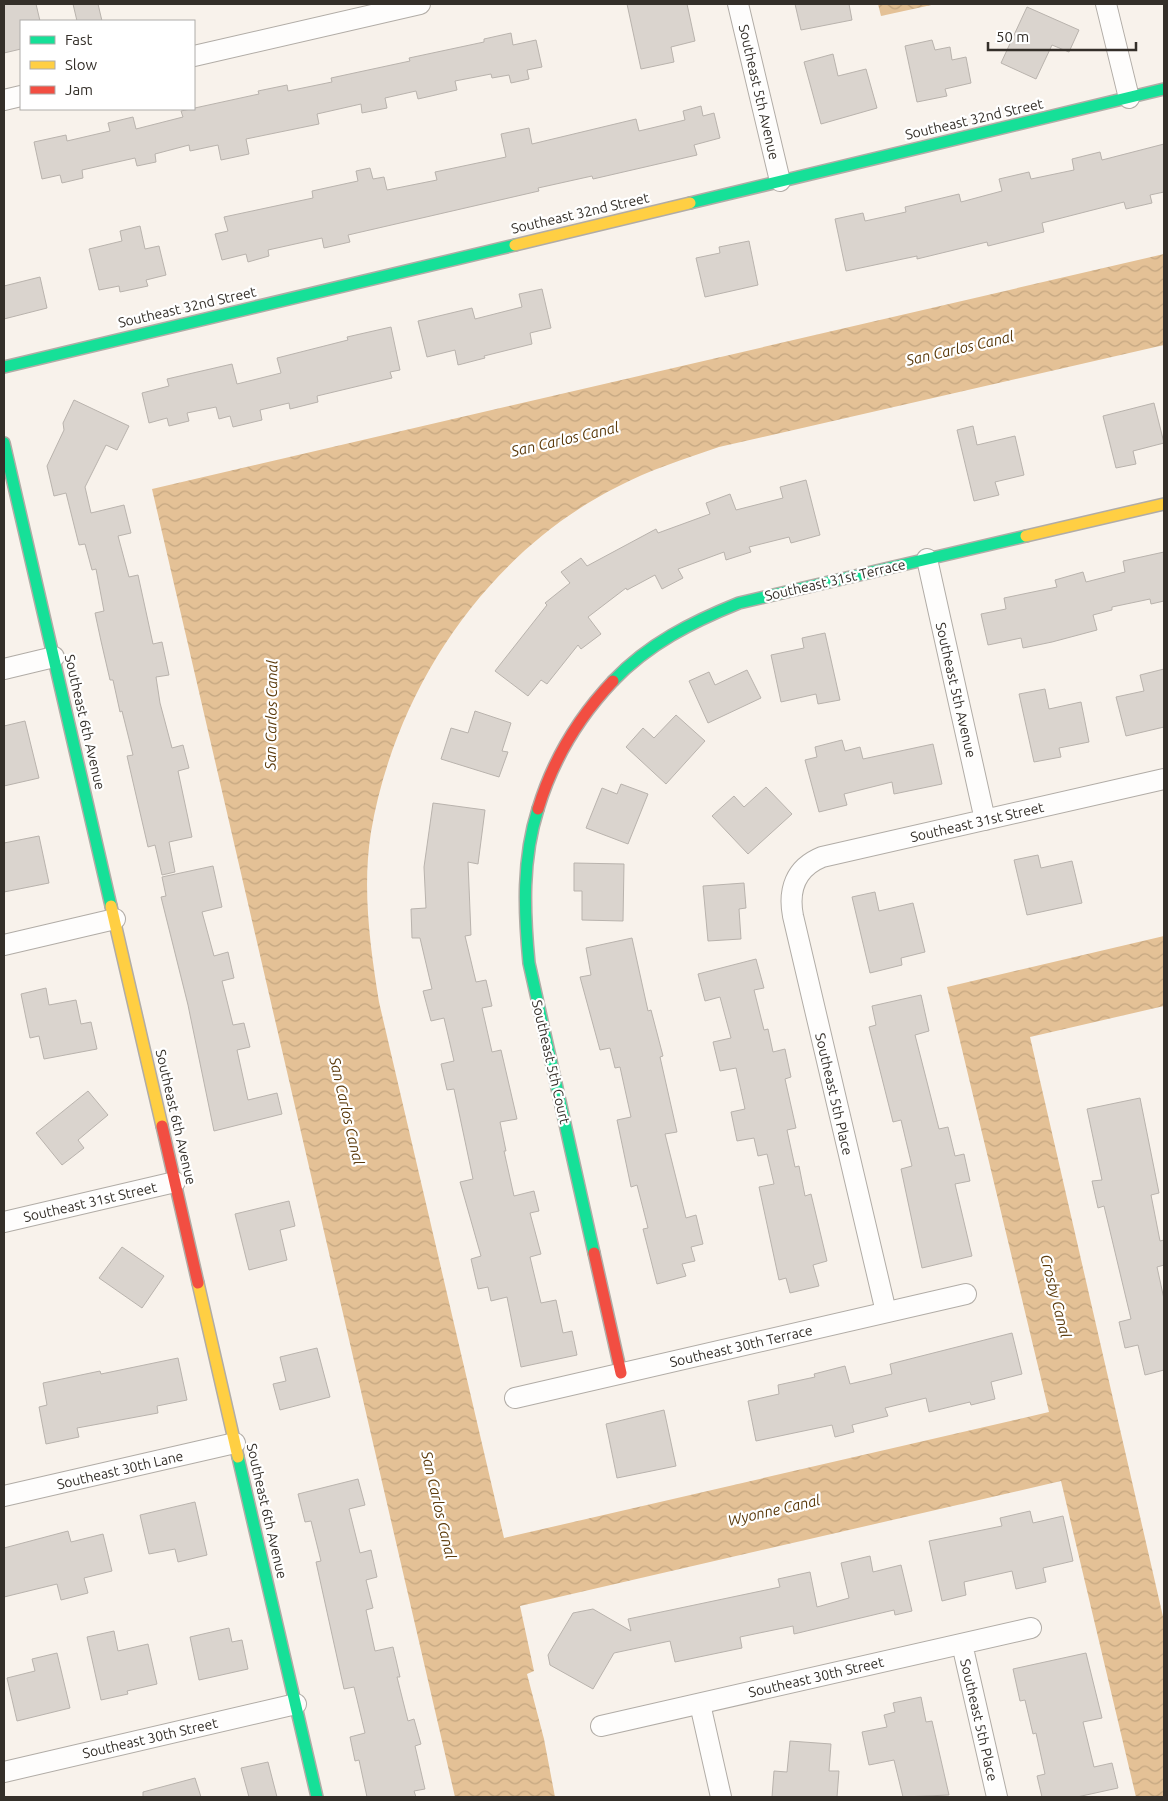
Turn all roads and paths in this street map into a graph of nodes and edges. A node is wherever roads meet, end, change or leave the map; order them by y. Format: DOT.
graph roads {
  1 [pos="420,4"];
  2 [pos="738,4"];
  3 [pos="1106,4"];
  4 [pos="195,56"];
  5 [pos="1164,90"];
  6 [pos="20,96"];
  7 [pos="1129,98"];
  8 [pos="4,100"];
  9 [pos="780,181"];
  10 [pos="4,367"];
  11 [pos="4,443"];
  12 [pos="1164,504"];
  13 [pos="927,559"];
  14 [pos="54,658"];
  15 [pos="4,669"];
  16 [pos="560,752"];
  17 [pos="1164,779"];
  18 [pos="985,820"];
  19 [pos="796,876"];
  20 [pos="115,919"];
  21 [pos="4,945"];
  22 [pos="175,1182"];
  23 [pos="4,1222"];
  24 [pos="966,1294"];
  25 [pos="886,1312"];
  26 [pos="621,1373"];
  27 [pos="515,1398"];
  28 [pos="235,1443"];
  29 [pos="4,1496"];
  30 [pos="1031,1628"];
  31 [pos="962,1644"];
  32 [pos="296,1704"];
  33 [pos="700,1704"];
  34 [pos="602,1726"];
  35 [pos="4,1772"];
  36 [pos="317,1797"];
  37 [pos="721,1797"];
  38 [pos="997,1797"];
  1 -- 4 [label="street"];
  2 -- 9 [label="street, Southeast 5th Avenue"];
  3 -- 7 [label="street"];
  5 -- 7 [label="street, Southeast 32nd Street"];
  6 -- 8 [label="street"];
  7 -- 9 [label="street, Southeast 32nd Street"];
  9 -- 10 [label="street, Southeast 32nd Street"];
  11 -- 14 [label="street, Southeast 6th Avenue"];
  12 -- 13 [label="street, Southeast 31st Terrace"];
  13 -- 16 [label="street, Southeast 31st Terrace"];
  13 -- 18 [label="street, Southeast 5th Avenue"];
  14 -- 15 [label="street"];
  14 -- 20 [label="street, Southeast 6th Avenue"];
  16 -- 26 [label="street, Southeast 5th Court"];
  17 -- 18 [label="street, Southeast 31st Street"];
  18 -- 19 [label="street, Southeast 31st Street"];
  19 -- 25 [label="street, Southeast 5th Place"];
  20 -- 21 [label="street"];
  20 -- 22 [label="street, Southeast 6th Avenue"];
  22 -- 23 [label="street, Southeast 31st Street"];
  22 -- 28 [label="street, Southeast 6th Avenue"];
  24 -- 25 [label="street, Southeast 30th Terrace"];
  25 -- 26 [label="street, Southeast 30th Terrace"];
  26 -- 27 [label="street, Southeast 30th Terrace"];
  28 -- 29 [label="street, Southeast 30th Lane"];
  28 -- 32 [label="street, Southeast 6th Avenue"];
  30 -- 31 [label="street, Southeast 30th Street"];
  31 -- 33 [label="street, Southeast 30th Street"];
  31 -- 38 [label="street, Southeast 5th Place"];
  32 -- 35 [label="street, Southeast 30th Street"];
  32 -- 36 [label="street, Southeast 6th Avenue"];
  33 -- 34 [label="street, Southeast 30th Street"];
  33 -- 37 [label="street"];
}
